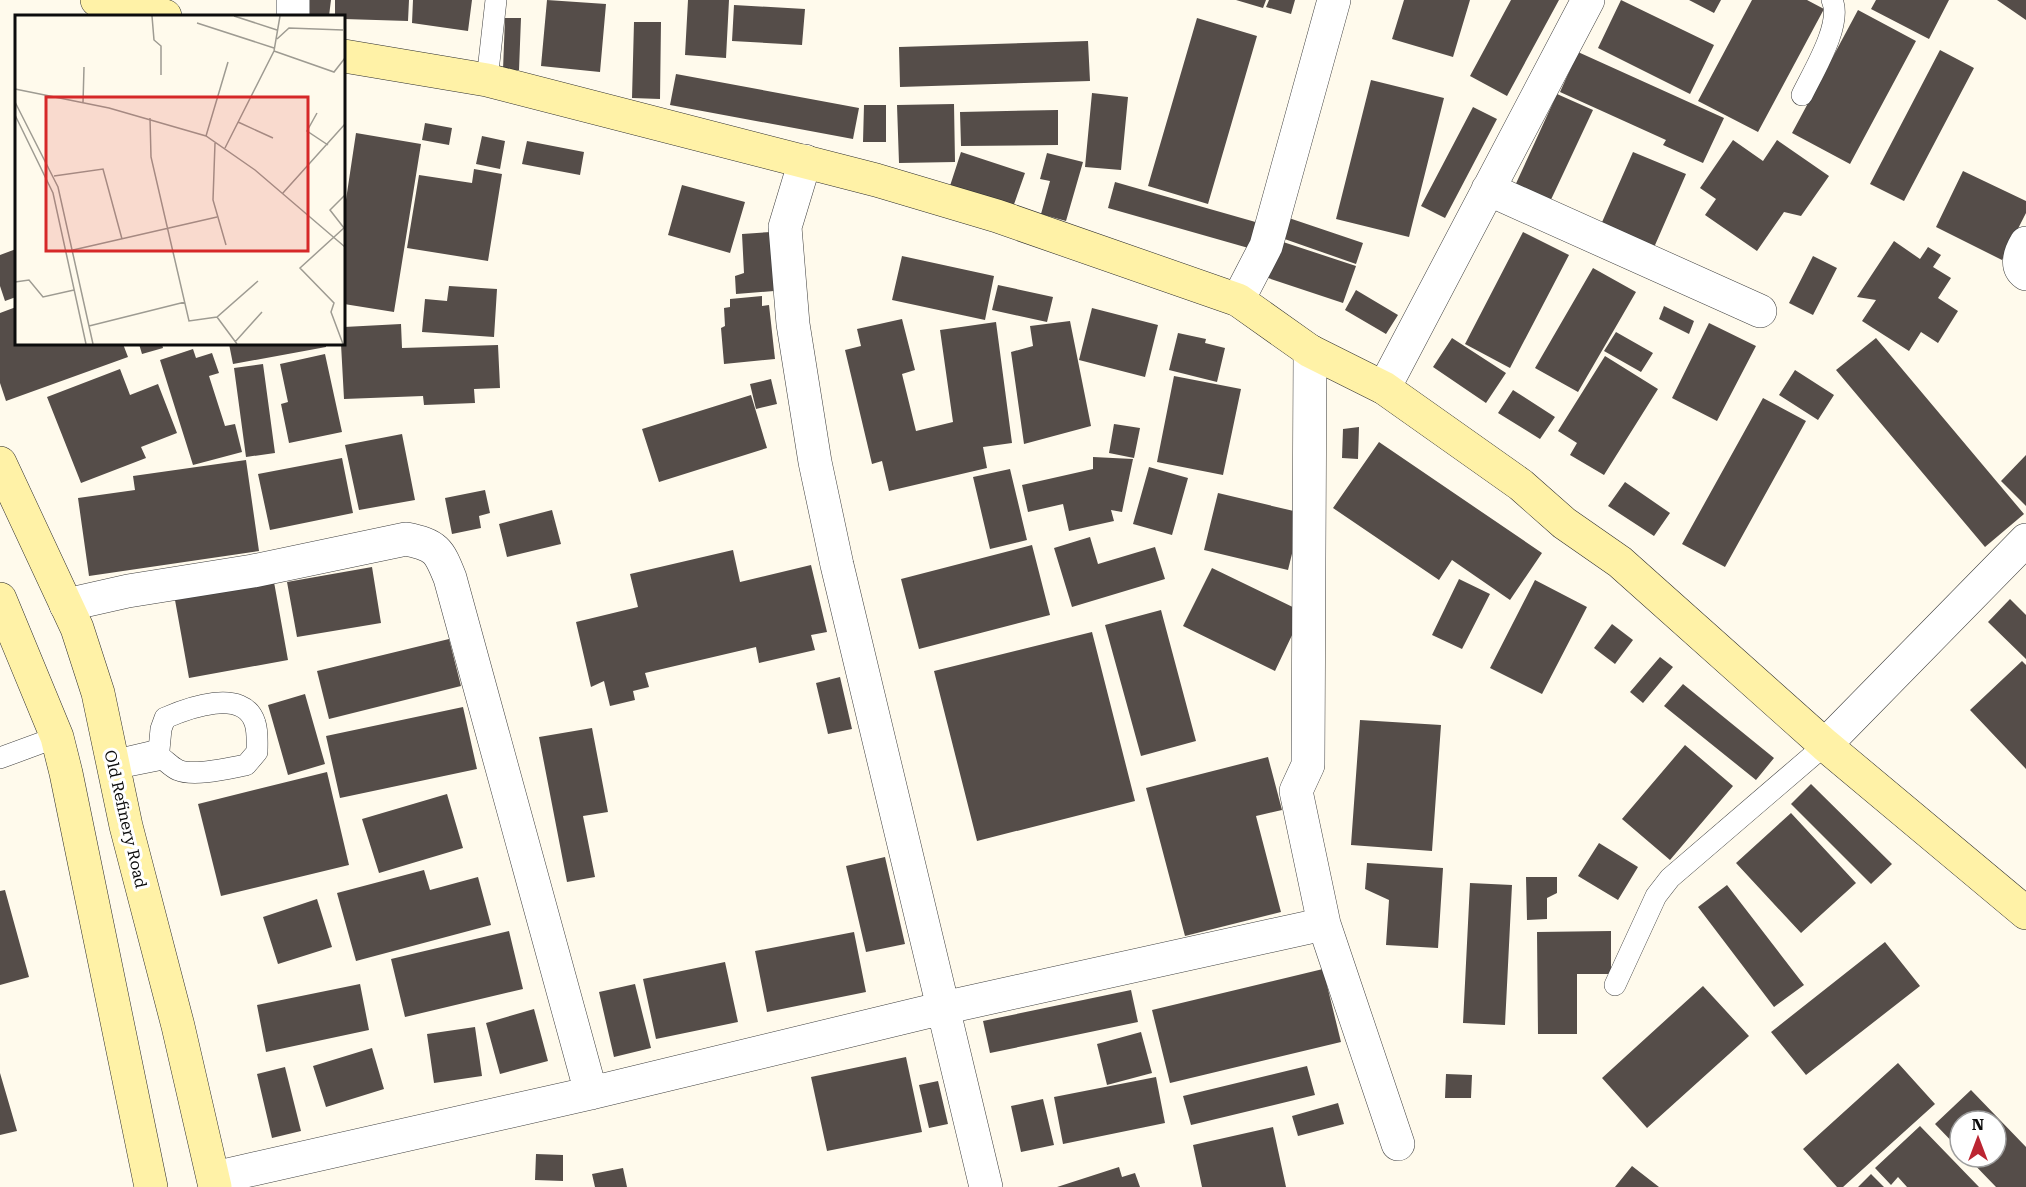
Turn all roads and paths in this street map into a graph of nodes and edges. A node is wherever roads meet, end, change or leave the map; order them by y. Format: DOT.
graph roads {
  1 [pos="97,0"];
  2 [pos="293,0"];
  3 [pos="496,0"];
  4 [pos="1334,0"];
  5 [pos="1588,0"];
  6 [pos="1832,0"];
  7 [pos="161,15"];
  8 [pos="292,15"];
  9 [pos="345,56"];
  10 [pos="487,80"];
  11 [pos="1802,95"];
  12 [pos="805,161"];
  13 [pos="1488,189"];
  14 [pos="2026,243"];
  15 [pos="2026,273"];
  16 [pos="1238,300"];
  17 [pos="1760,311"];
  18 [pos="1310,351"];
  19 [pos="1384,388"];
  20 [pos="0,463"];
  21 [pos="2026,540"];
  22 [pos="0,599"];
  23 [pos="66,605"];
  24 [pos="57,737"];
  25 [pos="1825,745"];
  26 [pos="0,758"];
  27 [pos="113,765"];
  28 [pos="2026,913"];
  29 [pos="1324,924"];
  30 [pos="1615,985"];
  31 [pos="943,1008"];
  32 [pos="591,1093"];
  33 [pos="1398,1144"];
  34 [pos="214,1182"];
  35 [pos="151,1187"];
  36 [pos="986,1187"];
  1 -- 7 [label="street"];
  2 -- 8 [label="street"];
  3 -- 10 [label="lane"];
  4 -- 16 [label="street"];
  5 -- 13 [label="street"];
  6 -- 11 [label="lane"];
  9 -- 10 [label="street"];
  10 -- 12 [label="street"];
  12 -- 16 [label="street"];
  12 -- 31 [label="street"];
  13 -- 17 [label="street"];
  13 -- 19 [label="street"];
  14 -- 15 [label="street"];
  16 -- 18 [label="street"];
  18 -- 19 [label="street"];
  18 -- 29 [label="street"];
  19 -- 25 [label="street"];
  20 -- 23 [label="street, Old Refinery Road"];
  21 -- 25 [label="street"];
  22 -- 24 [label="street"];
  23 -- 27 [label="street, Old Refinery Road"];
  23 -- 32 [label="street"];
  24 -- 26 [label="lane"];
  24 -- 35 [label="street"];
  25 -- 28 [label="street"];
  25 -- 30 [label="lane"];
  27 -- 27 [label="lane"];
  27 -- 34 [label="street, Old Refinery Road"];
  29 -- 31 [label="street"];
  29 -- 33 [label="street"];
  31 -- 32 [label="street"];
  31 -- 36 [label="street"];
  32 -- 34 [label="street"];
}
